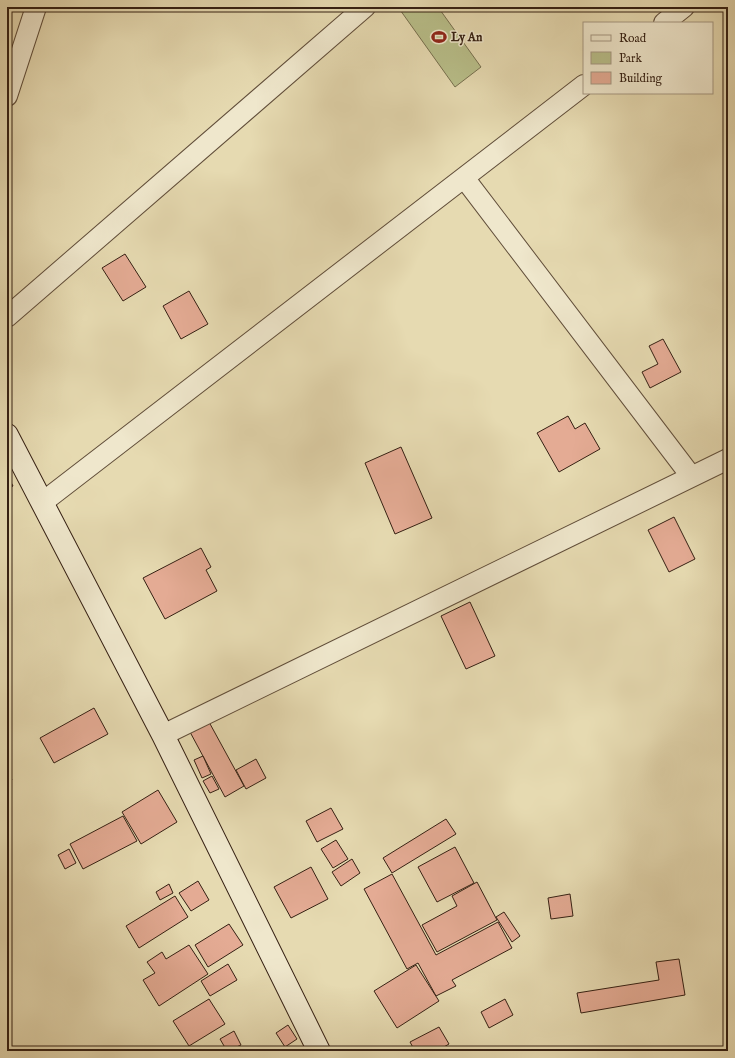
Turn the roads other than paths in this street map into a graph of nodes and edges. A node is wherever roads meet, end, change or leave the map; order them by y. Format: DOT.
graph roads {
  1 [pos="36,7"];
  2 [pos="365,7"];
  3 [pos="684,7"];
  4 [pos="665,22"];
  5 [pos="583,86"];
  6 [pos="7,96"];
  7 [pos="464,179"];
  8 [pos="7,316"];
  9 [pos="7,435"];
  10 [pos="728,459"];
  11 [pos="691,476"];
  12 [pos="43,502"];
  13 [pos="163,735"];
  14 [pos="318,1051"];
  1 -- 6 [label="street"];
  2 -- 8 [label="street"];
  3 -- 4 [label="street"];
  5 -- 7 [label="street"];
  7 -- 11 [label="street"];
  7 -- 12 [label="street"];
  9 -- 12 [label="main road"];
  10 -- 11 [label="street"];
  11 -- 13 [label="street"];
  12 -- 13 [label="main road"];
  13 -- 14 [label="main road"];
}
